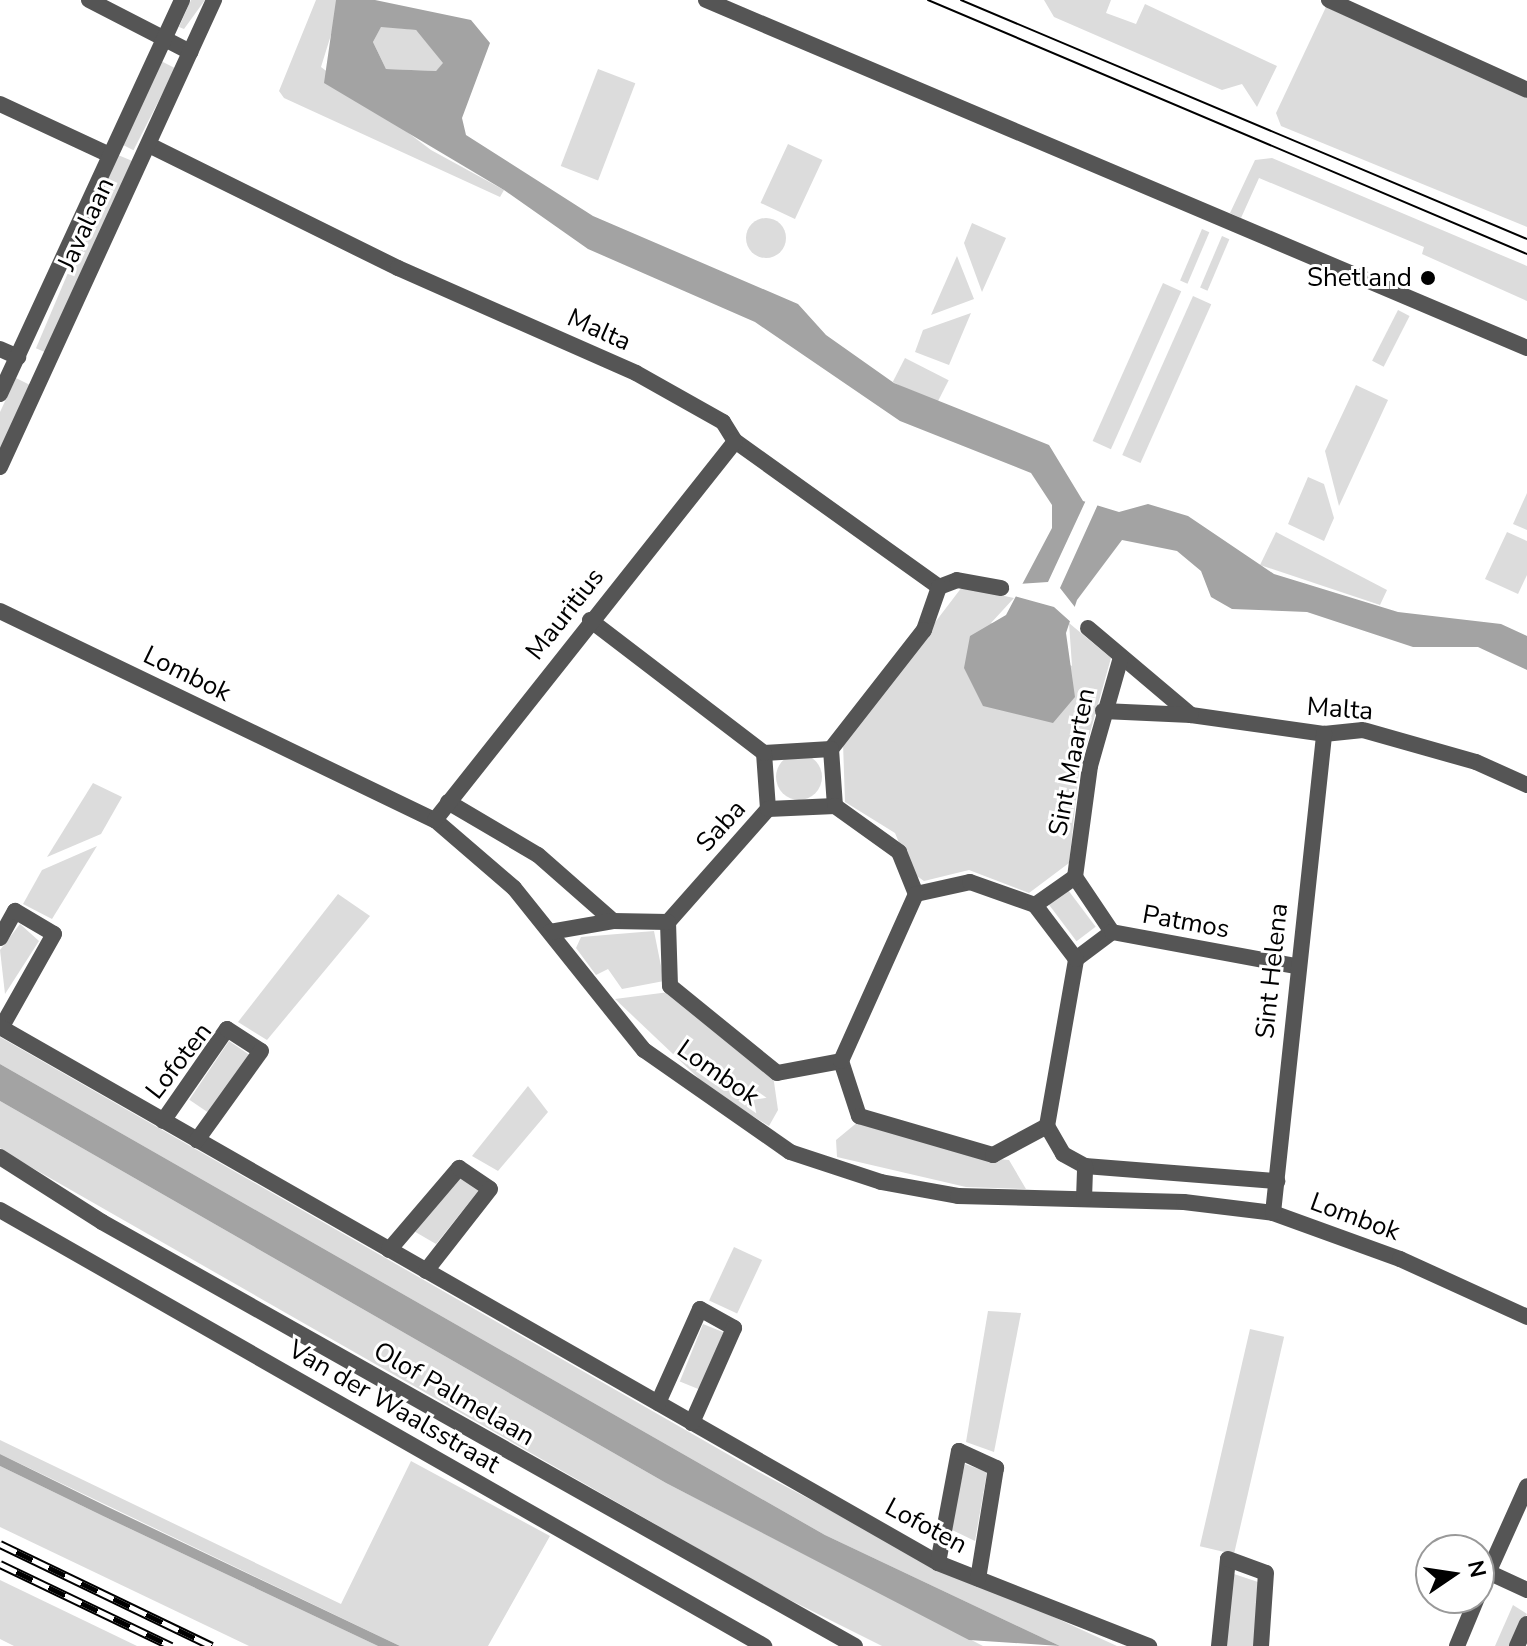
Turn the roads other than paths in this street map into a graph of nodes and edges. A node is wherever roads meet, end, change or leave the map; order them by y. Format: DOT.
graph roads {
  1 [pos="89,0"];
  2 [pos="182,0"];
  3 [pos="214,0"];
  4 [pos="706,0"];
  5 [pos="1337,2"];
  6 [pos="164,38"];
  7 [pos="190,52"];
  8 [pos="1527,90"];
  9 [pos="0,104"];
  10 [pos="149,145"];
  11 [pos="110,155"];
  12 [pos="1527,348"];
  13 [pos="0,349"];
  14 [pos="18,357"];
  15 [pos="0,394"];
  16 [pos="735,441"];
  17 [pos="0,467"];
  18 [pos="939,587"];
  19 [pos="1001,588"];
  20 [pos="0,611"];
  21 [pos="590,620"];
  22 [pos="1088,628"];
  23 [pos="1121,657"];
  24 [pos="1103,711"];
  25 [pos="1191,715"];
  26 [pos="1324,734"];
  27 [pos="831,749"];
  28 [pos="764,753"];
  29 [pos="1527,785"];
  30 [pos="448,802"];
  31 [pos="835,806"];
  32 [pos="768,809"];
  33 [pos="435,820"];
  34 [pos="1075,877"];
  35 [pos="916,894"];
  36 [pos="1035,905"];
  37 [pos="613,921"];
  38 [pos="668,922"];
  39 [pos="550,932"];
  40 [pos="1112,932"];
  41 [pos="0,938"];
  42 [pos="1076,959"];
  43 [pos="1295,966"];
  44 [pos="0,1028"];
  45 [pos="841,1061"];
  46 [pos="163,1121"];
  47 [pos="1047,1126"];
  48 [pos="197,1140"];
  49 [pos="0,1157"];
  50 [pos="1085,1166"];
  51 [pos="0,1170"];
  52 [pos="31,1181"];
  53 [pos="1277,1181"];
  54 [pos="1084,1199"];
  55 [pos="0,1210"];
  56 [pos="1273,1213"];
  57 [pos="389,1250"];
  58 [pos="426,1271"];
  59 [pos="1527,1317"];
  60 [pos="658,1403"];
  61 [pos="692,1423"];
  62 [pos="1527,1486"];
  63 [pos="1495,1557"];
  64 [pos="938,1563"];
  65 [pos="1495,1575"];
  66 [pos="978,1579"];
  67 [pos="1527,1590"];
  68 [pos="1470,1614"];
  69 [pos="1527,1624"];
  70 [pos="764,1646"];
  71 [pos="855,1646"];
  72 [pos="1149,1646"];
  73 [pos="1219,1646"];
  74 [pos="1261,1646"];
  75 [pos="1457,1646"];
  76 [pos="1517,1646"];
  1 -- 6 [label="street"];
  2 -- 6 [label="street, Javalaan"];
  3 -- 7 [label="street, Javalaan"];
  4 -- 12 [label="street"];
  5 -- 8 [label="street"];
  6 -- 7 [label="street"];
  6 -- 11 [label="street, Javalaan"];
  7 -- 10 [label="street, Javalaan"];
  9 -- 11 [label="street"];
  10 -- 16 [label="street, Malta"];
  10 -- 17 [label="street, Javalaan"];
  11 -- 14 [label="street, Javalaan"];
  13 -- 14 [label="street"];
  14 -- 15 [label="street, Javalaan"];
  16 -- 18 [label="street, Malta"];
  16 -- 21 [label="street, Mauritius"];
  18 -- 19 [label="street"];
  18 -- 27 [label="street"];
  20 -- 33 [label="street, Lombok"];
  21 -- 28 [label="street"];
  21 -- 30 [label="street, Mauritius"];
  22 -- 23 [label="street"];
  23 -- 24 [label="street, Sint Maarten"];
  23 -- 25 [label="street"];
  24 -- 25 [label="street, Malta"];
  24 -- 34 [label="street, Sint Maarten"];
  25 -- 26 [label="street, Malta"];
  26 -- 29 [label="street, Malta"];
  26 -- 43 [label="street, Sint Helena"];
  27 -- 28 [label="street"];
  27 -- 31 [label="street"];
  28 -- 32 [label="street, Saba"];
  30 -- 33 [label="street, Mauritius"];
  30 -- 37 [label="street"];
  31 -- 32 [label="street"];
  31 -- 35 [label="street"];
  32 -- 38 [label="street, Saba"];
  33 -- 39 [label="street, Lombok"];
  34 -- 36 [label="street, Sint Maarten"];
  34 -- 40 [label="street, Sint Maarten"];
  35 -- 36 [label="street"];
  35 -- 45 [label="street"];
  36 -- 42 [label="street"];
  37 -- 38 [label="street"];
  37 -- 39 [label="street"];
  38 -- 45 [label="street, Lombok"];
  39 -- 54 [label="street, Lombok"];
  40 -- 42 [label="street, Patmos"];
  40 -- 43 [label="street, Patmos"];
  41 -- 44 [label="street"];
  42 -- 47 [label="street"];
  43 -- 53 [label="street, Sint Helena"];
  44 -- 46 [label="street, Lofoten"];
  45 -- 47 [label="street"];
  46 -- 48 [label="street, Lofoten"];
  46 -- 48 [label="street, Lofoten"];
  47 -- 50 [label="street"];
  48 -- 57 [label="street, Lofoten"];
  49 -- 52 [label="street, Olof Palmelaan"];
  50 -- 53 [label="street"];
  50 -- 54 [label="street"];
  51 -- 52 [label="street, Olof Palmelaan"];
  52 -- 71 [label="street, Olof Palmelaan"];
  53 -- 56 [label="street, Sint Helena"];
  54 -- 56 [label="street, Lombok"];
  55 -- 70 [label="street, Van der Waalsstraat"];
  56 -- 59 [label="street, Lombok"];
  57 -- 58 [label="street, Lofoten"];
  57 -- 58 [label="street"];
  58 -- 60 [label="street, Lofoten"];
  60 -- 61 [label="street, Lofoten"];
  60 -- 61 [label="street"];
  61 -- 64 [label="street, Lofoten"];
  62 -- 63 [label="street"];
  64 -- 66 [label="street, Lofoten"];
  64 -- 66 [label="street"];
  65 -- 67 [label="street"];
  66 -- 72 [label="street, Lofoten"];
  68 -- 75 [label="street"];
  69 -- 76 [label="street"];
  73 -- 74 [label="street"];
}
